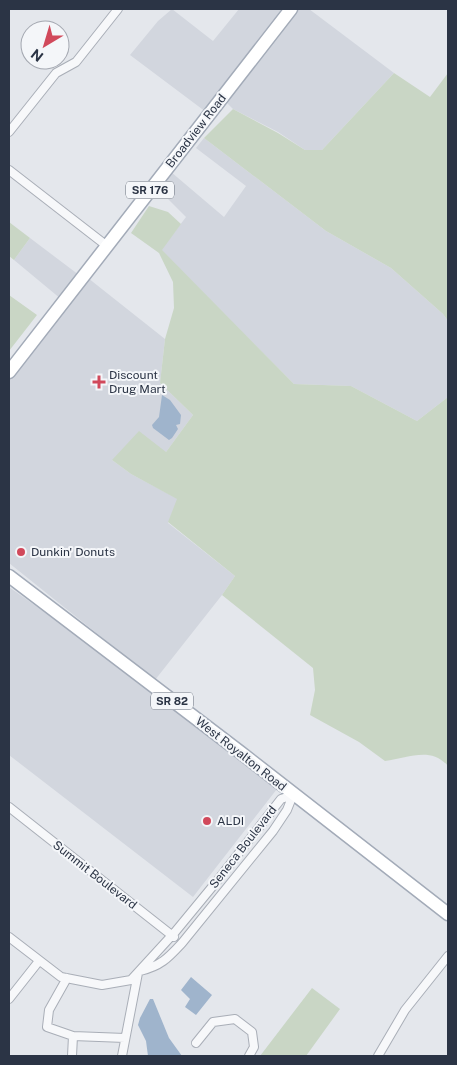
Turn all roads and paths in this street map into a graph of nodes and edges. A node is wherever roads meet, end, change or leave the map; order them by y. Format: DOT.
graph roads {
  1 [pos="118,9"];
  2 [pos="291,9"];
  3 [pos="9,132"];
  4 [pos="9,170"];
  5 [pos="107,246"];
  6 [pos="9,372"];
  7 [pos="9,576"];
  8 [pos="293,795"];
  9 [pos="9,807"];
  10 [pos="448,914"];
  11 [pos="172,935"];
  12 [pos="9,937"];
  13 [pos="182,943"];
  14 [pos="448,956"];
  15 [pos="39,960"];
  16 [pos="139,972"];
  17 [pos="67,978"];
  18 [pos="9,999"];
  19 [pos="73,1036"];
  20 [pos="124,1038"];
  21 [pos="196,1043"];
  22 [pos="72,1056"];
  23 [pos="122,1056"];
  24 [pos="249,1056"];
  25 [pos="378,1056"];
  1 -- 3 [label="street"];
  2 -- 5 [label="main road, Broadview Road / SR 176"];
  4 -- 5 [label="street"];
  5 -- 6 [label="main road, Broadview Road / SR 176"];
  7 -- 8 [label="main road, West Royalton Road / SR 82"];
  8 -- 10 [label="main road, West Royalton Road / SR 82"];
  8 -- 11 [label="street, Seneca Boulevard"];
  8 -- 13 [label="street, Seneca Boulevard"];
  9 -- 11 [label="street, Summit Boulevard"];
  11 -- 13 [label="street, Summit Boulevard"];
  11 -- 16 [label="street, Seneca Boulevard"];
  12 -- 15 [label="street, Seneca Boulevard"];
  13 -- 16 [label="street, Seneca Boulevard"];
  14 -- 25 [label="street"];
  15 -- 17 [label="street, Seneca Boulevard"];
  15 -- 18 [label="street"];
  16 -- 17 [label="street, Seneca Boulevard"];
  16 -- 20 [label="street"];
  17 -- 19 [label="street"];
  19 -- 20 [label="street"];
  19 -- 22 [label="street"];
  20 -- 23 [label="street"];
  21 -- 24 [label="street"];
}
